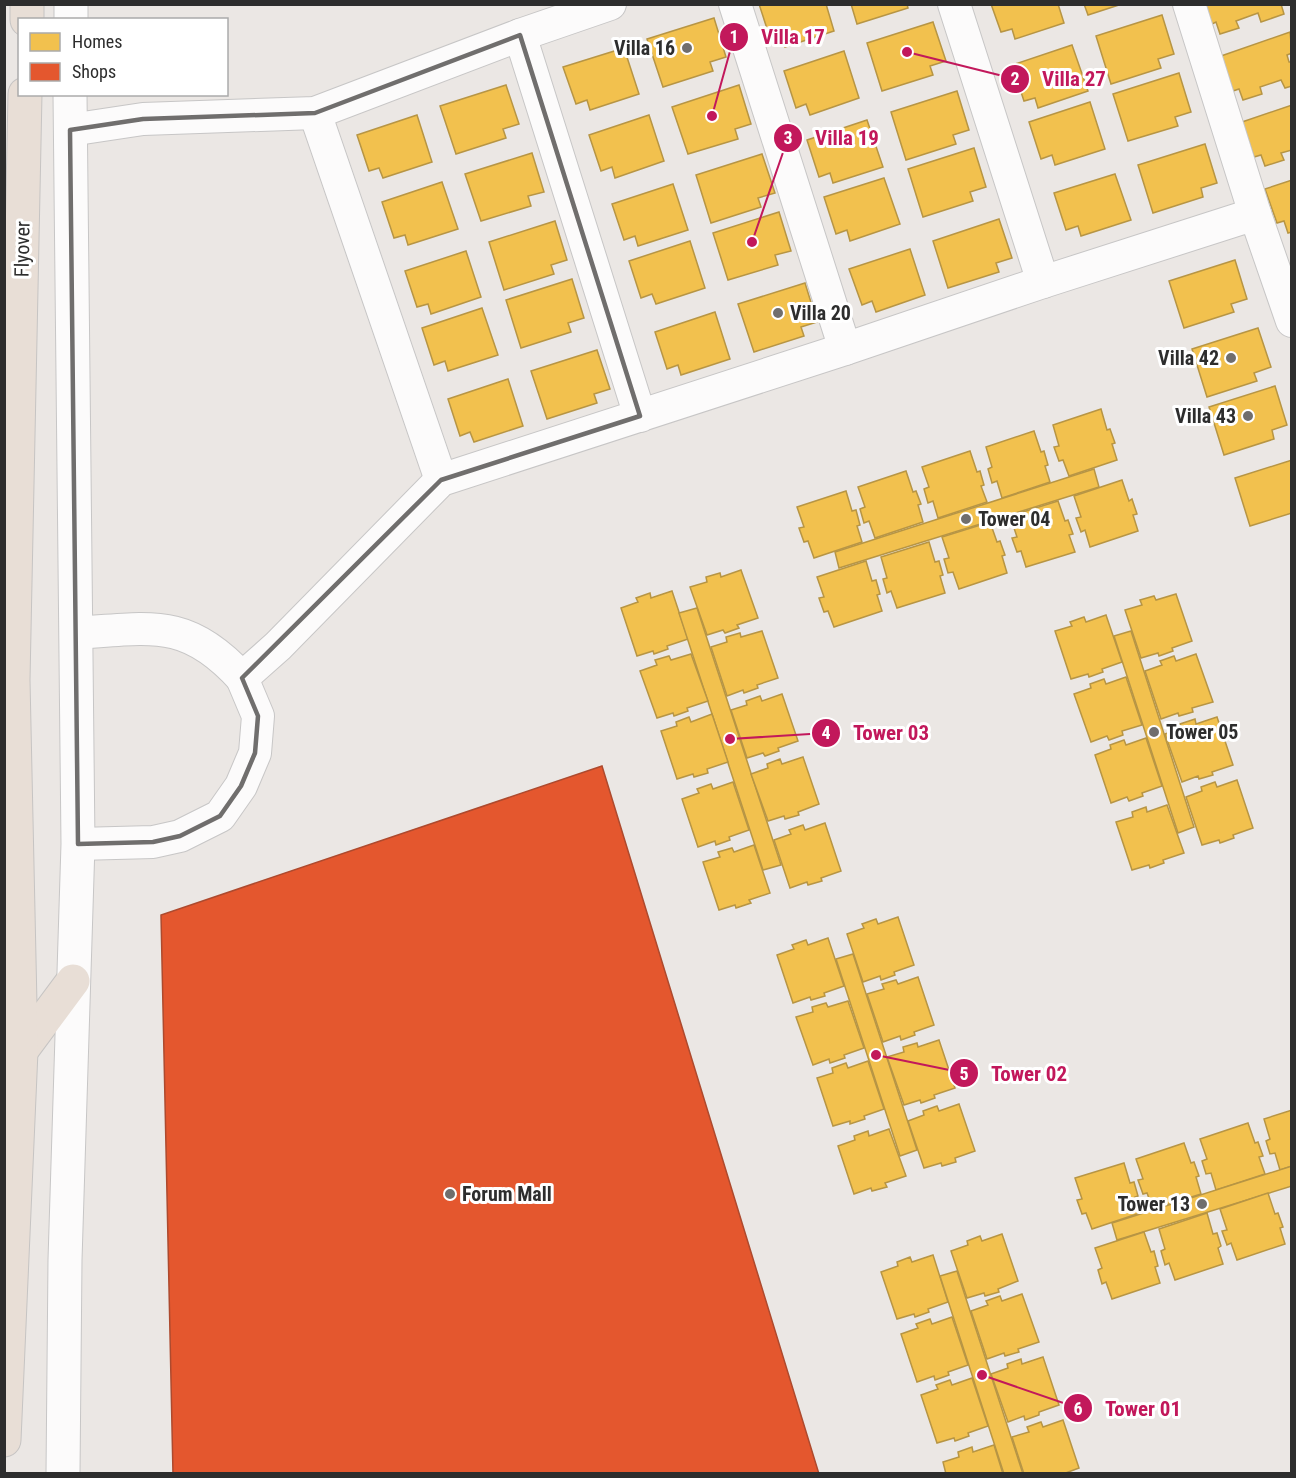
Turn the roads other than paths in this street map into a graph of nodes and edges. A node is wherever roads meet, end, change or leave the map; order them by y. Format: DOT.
graph roads {
  1 [pos="610,4"];
  2 [pos="735,4"];
  3 [pos="954,4"];
  4 [pos="1189,4"];
  5 [pos="520,35"];
  6 [pos="25,96"];
  7 [pos="70,96"];
  8 [pos="315,113"];
  9 [pos="70,130"];
  10 [pos="1256,214"];
  11 [pos="1042,282"];
  12 [pos="1292,321"];
  13 [pos="845,349"];
  14 [pos="640,416"];
  15 [pos="441,480"];
  16 [pos="76,633"];
  17 [pos="242,678"];
  18 [pos="78,844"];
  19 [pos="73,981"];
  20 [pos="21,1051"];
  21 [pos="4,1440"];
  22 [pos="63,1473"];
  1 -- 5 [label="street"];
  2 -- 13 [label="street"];
  3 -- 11 [label="street"];
  4 -- 10 [label="street"];
  5 -- 8 [label="street"];
  5 -- 14 [label="street"];
  6 -- 20 [label="highway, Flyover"];
  7 -- 9 [label="street"];
  8 -- 9 [label="street"];
  8 -- 15 [label="street"];
  9 -- 16 [label="street"];
  10 -- 11 [label="street"];
  10 -- 12 [label="street"];
  11 -- 13 [label="street"];
  13 -- 14 [label="street"];
  14 -- 15 [label="street"];
  15 -- 17 [label="street"];
  16 -- 17 [label="street"];
  16 -- 18 [label="street"];
  17 -- 18 [label="street"];
  18 -- 19 [label="street"];
  19 -- 20 [label="highway"];
  19 -- 22 [label="street"];
  20 -- 21 [label="highway, Flyover"];
}
